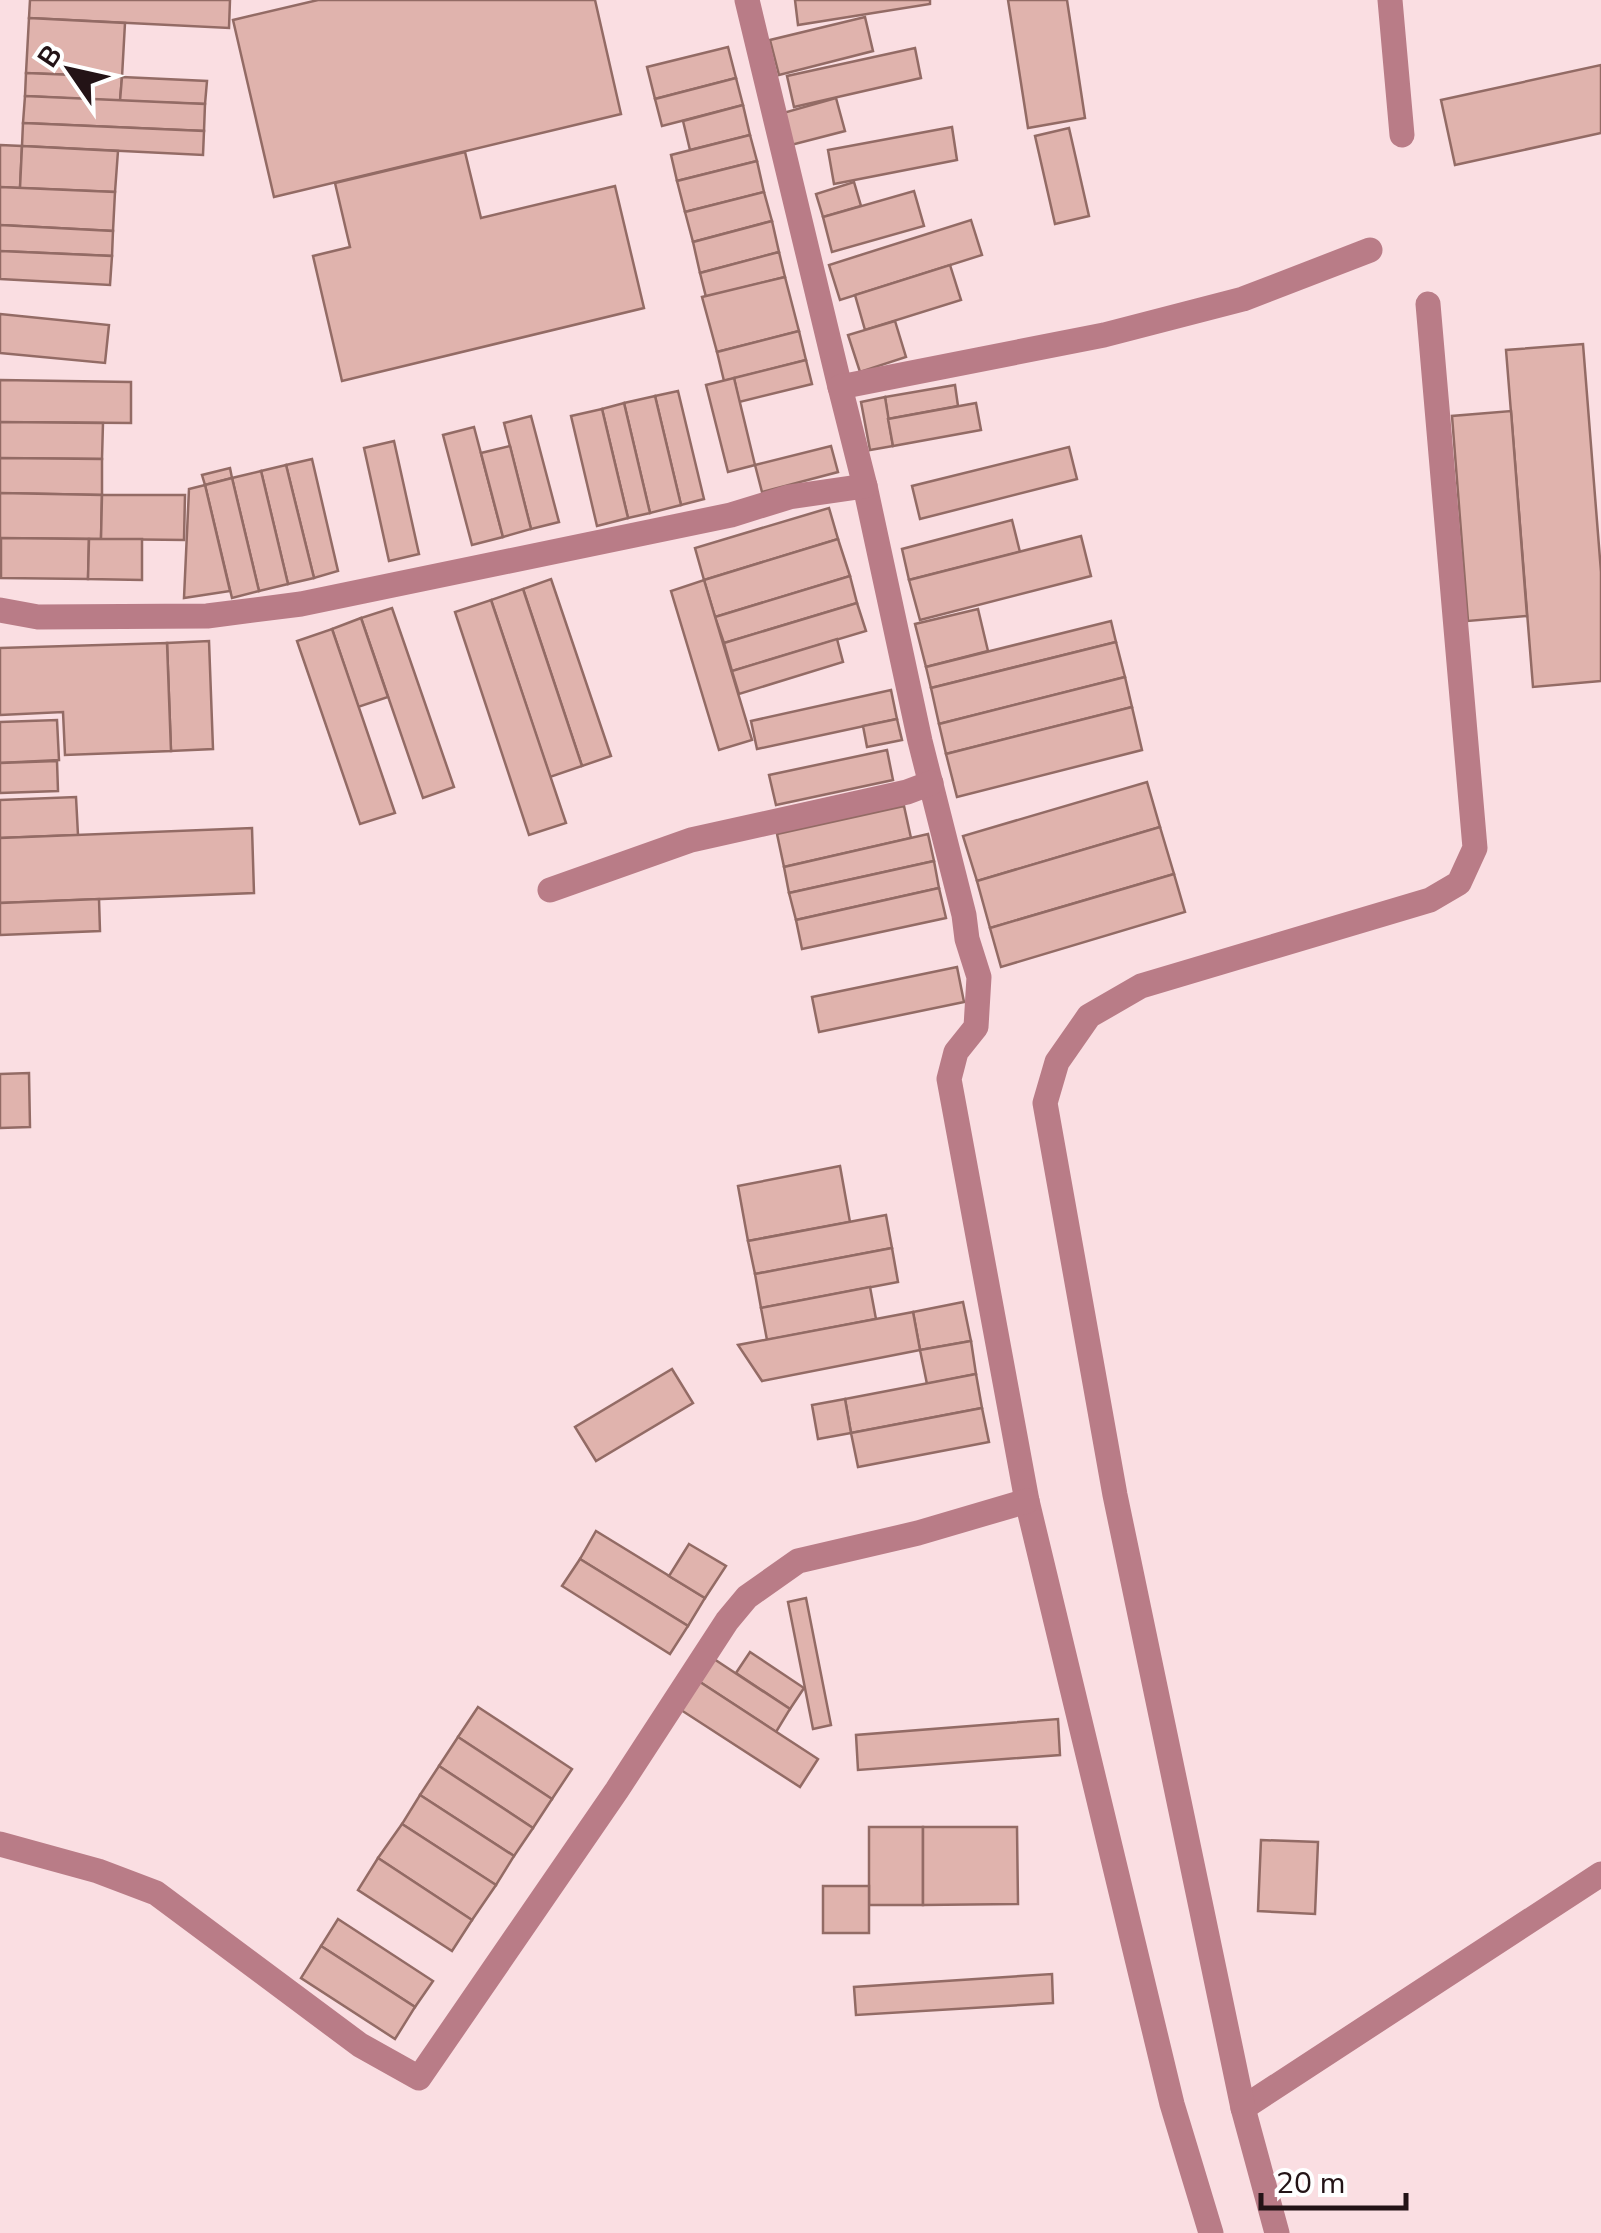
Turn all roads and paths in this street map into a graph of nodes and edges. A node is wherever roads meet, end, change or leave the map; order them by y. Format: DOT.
graph roads {
  1 [pos="747,0"];
  2 [pos="1390,0"];
  3 [pos="1402,134"];
  4 [pos="1370,250"];
  5 [pos="1428,304"];
  6 [pos="840,387"];
  7 [pos="865,486"];
  8 [pos="0,610"];
  9 [pos="931,783"];
  10 [pos="550,890"];
  11 [pos="1027,1500"];
  12 [pos="0,1844"];
  13 [pos="1601,1874"];
  14 [pos="1243,2108"];
  15 [pos="1212,2233"];
  16 [pos="1277,2233"];
  1 -- 6 [label="street"];
  2 -- 3 [label="street"];
  4 -- 6 [label="street"];
  5 -- 14 [label="street"];
  6 -- 7 [label="street"];
  7 -- 8 [label="street"];
  7 -- 9 [label="street"];
  9 -- 10 [label="street"];
  9 -- 11 [label="street"];
  11 -- 12 [label="street"];
  11 -- 15 [label="street"];
  13 -- 14 [label="street"];
  14 -- 16 [label="street"];
}
